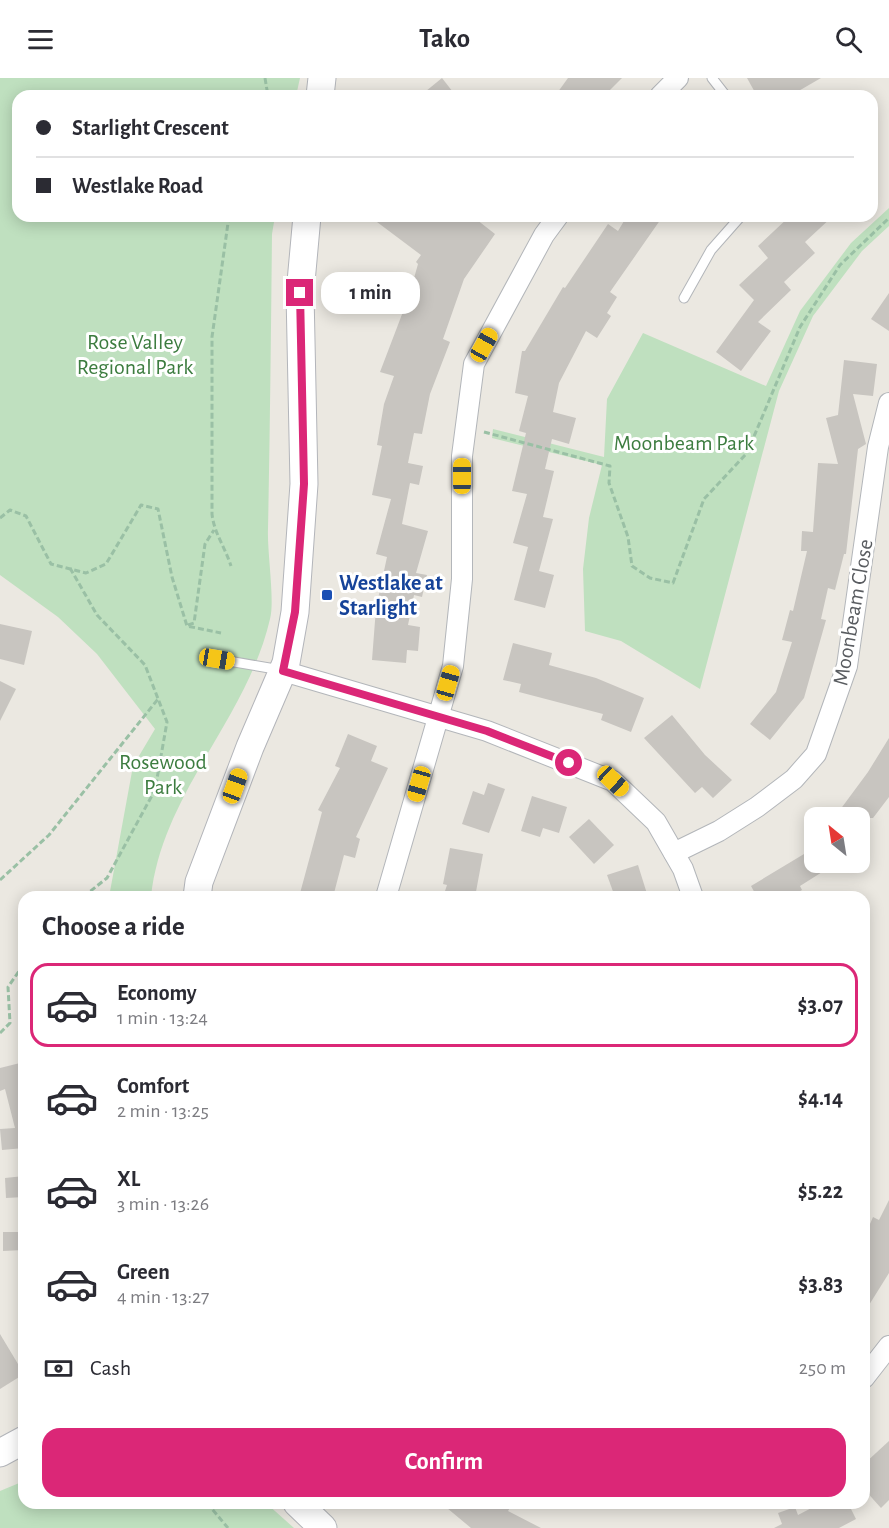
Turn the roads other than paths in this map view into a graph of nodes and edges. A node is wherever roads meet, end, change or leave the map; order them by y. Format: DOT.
graph roads {
  1 [pos="678,78"];
  2 [pos="712,78"];
  3 [pos="666,90"];
  4 [pos="721,90"];
  5 [pos="306,222"];
  6 [pos="554,222"];
  7 [pos="736,222"];
  8 [pos="684,298"];
  9 [pos="889,403"];
  10 [pos="217,659"];
  11 [pos="283,671"];
  12 [pos="438,716"];
  13 [pos="674,853"];
  14 [pos="198,891"];
  15 [pos="388,891"];
  16 [pos="691,891"];
  17 [pos="889,1346"];
  18 [pos="870,1370"];
  19 [pos="18,1444"];
  20 [pos="18,1450"];
  21 [pos="0,1454"];
  22 [pos="303,1509"];
  23 [pos="323,1528"];
  1 -- 3 [label="street"];
  2 -- 4 [label="lane"];
  5 -- 11 [label="street"];
  6 -- 12 [label="street"];
  7 -- 8 [label="lane"];
  9 -- 13 [label="street, Moonbeam Close"];
  10 -- 11 [label="lane"];
  11 -- 12 [label="street"];
  11 -- 14 [label="street"];
  12 -- 13 [label="street"];
  12 -- 15 [label="street"];
  13 -- 16 [label="street"];
  17 -- 18 [label="street"];
  19 -- 21 [label="street"];
  20 -- 21 [label="street"];
  22 -- 23 [label="street"];
}
